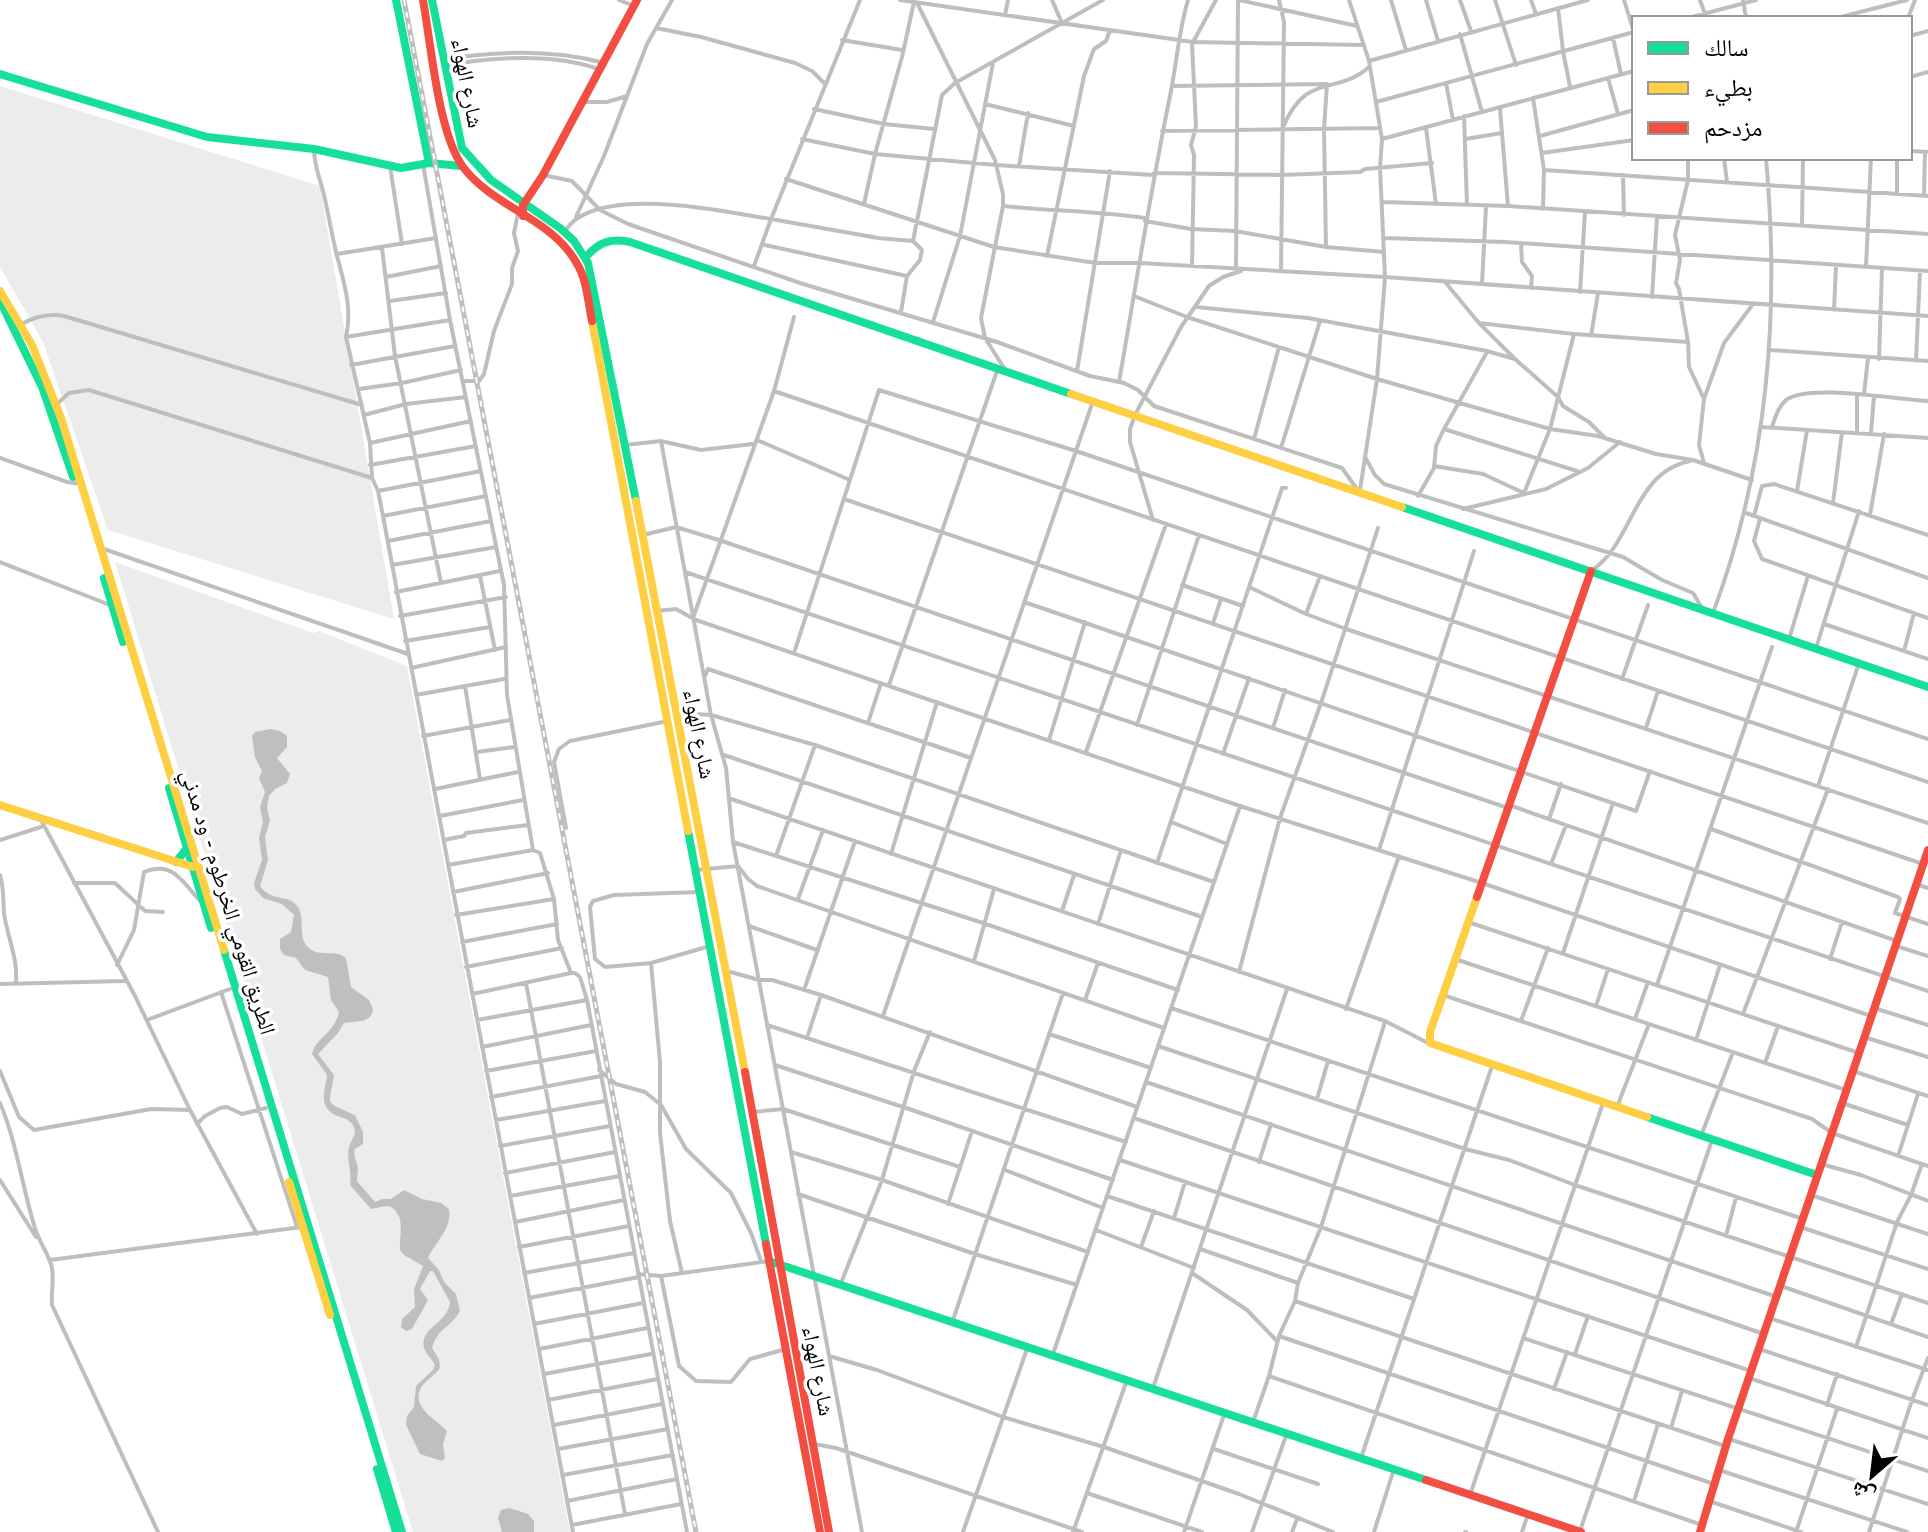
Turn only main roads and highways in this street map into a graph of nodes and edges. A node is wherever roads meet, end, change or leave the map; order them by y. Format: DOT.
graph roads {
  1 [pos="396,0"];
  2 [pos="423,0"];
  3 [pos="432,0"];
  4 [pos="636,3"];
  5 [pos="0,74"];
  6 [pos="426,164"];
  7 [pos="461,166"];
  8 [pos="521,211"];
  9 [pos="586,257"];
  10 [pos="0,291"];
  11 [pos="0,301"];
  12 [pos="78,484"];
  13 [pos="1591,571"];
  14 [pos="1928,687"];
  15 [pos="0,805"];
  16 [pos="187,848"];
  17 [pos="1926,857"];
  18 [pos="176,862"];
  19 [pos="195,867"];
  20 [pos="701,871"];
  21 [pos="1817,1175"];
  22 [pos="302,1226"];
  23 [pos="765,1261"];
  24 [pos="780,1263"];
  25 [pos="1701,1528"];
  26 [pos="399,1532"];
  27 [pos="820,1532"];
  28 [pos="829,1532"];
  29 [pos="1580,1532"];
  1 -- 6 [label="main road"];
  2 -- 7 [label="main road, شارع الهواء"];
  3 -- 8 [label="main road, شارع الهواء"];
  4 -- 8 [label="main road"];
  5 -- 6 [label="main road"];
  6 -- 7 [label="main road"];
  7 -- 8 [label="main road, شارع الهواء"];
  8 -- 9 [label="main road, شارع الهواء"];
  8 -- 20 [label="main road, شارع الهواء"];
  9 -- 13 [label="main road"];
  9 -- 20 [label="main road, شارع الهواء"];
  10 -- 12 [label="main road, الطريق القومي الخرطوم - ود مدني"];
  11 -- 12 [label="main road, الطريق القومي الخرطوم - ود مدني"];
  12 -- 16 [label="main road, الطريق القومي الخرطوم - ود مدني"];
  12 -- 19 [label="main road, الطريق القومي الخرطوم - ود مدني"];
  13 -- 14 [label="main road"];
  13 -- 21 [label="main road"];
  15 -- 18 [label="main road"];
  16 -- 18 [label="main road"];
  16 -- 19 [label="main road, الطريق القومي الخرطوم - ود مدني"];
  17 -- 21 [label="main road"];
  18 -- 19 [label="main road"];
  19 -- 22 [label="main road, الطريق القومي الخرطوم - ود مدني"];
  19 -- 22 [label="main road, الطريق القومي الخرطوم - ود مدني"];
  20 -- 23 [label="main road, شارع الهواء"];
  20 -- 24 [label="main road, شارع الهواء"];
  21 -- 25 [label="main road"];
  22 -- 26 [label="main road, الطريق القومي الخرطوم - ود مدني"];
  23 -- 24 [label="main road"];
  23 -- 27 [label="main road, شارع الهواء"];
  24 -- 28 [label="main road, شارع الهواء"];
  24 -- 29 [label="main road"];
}
